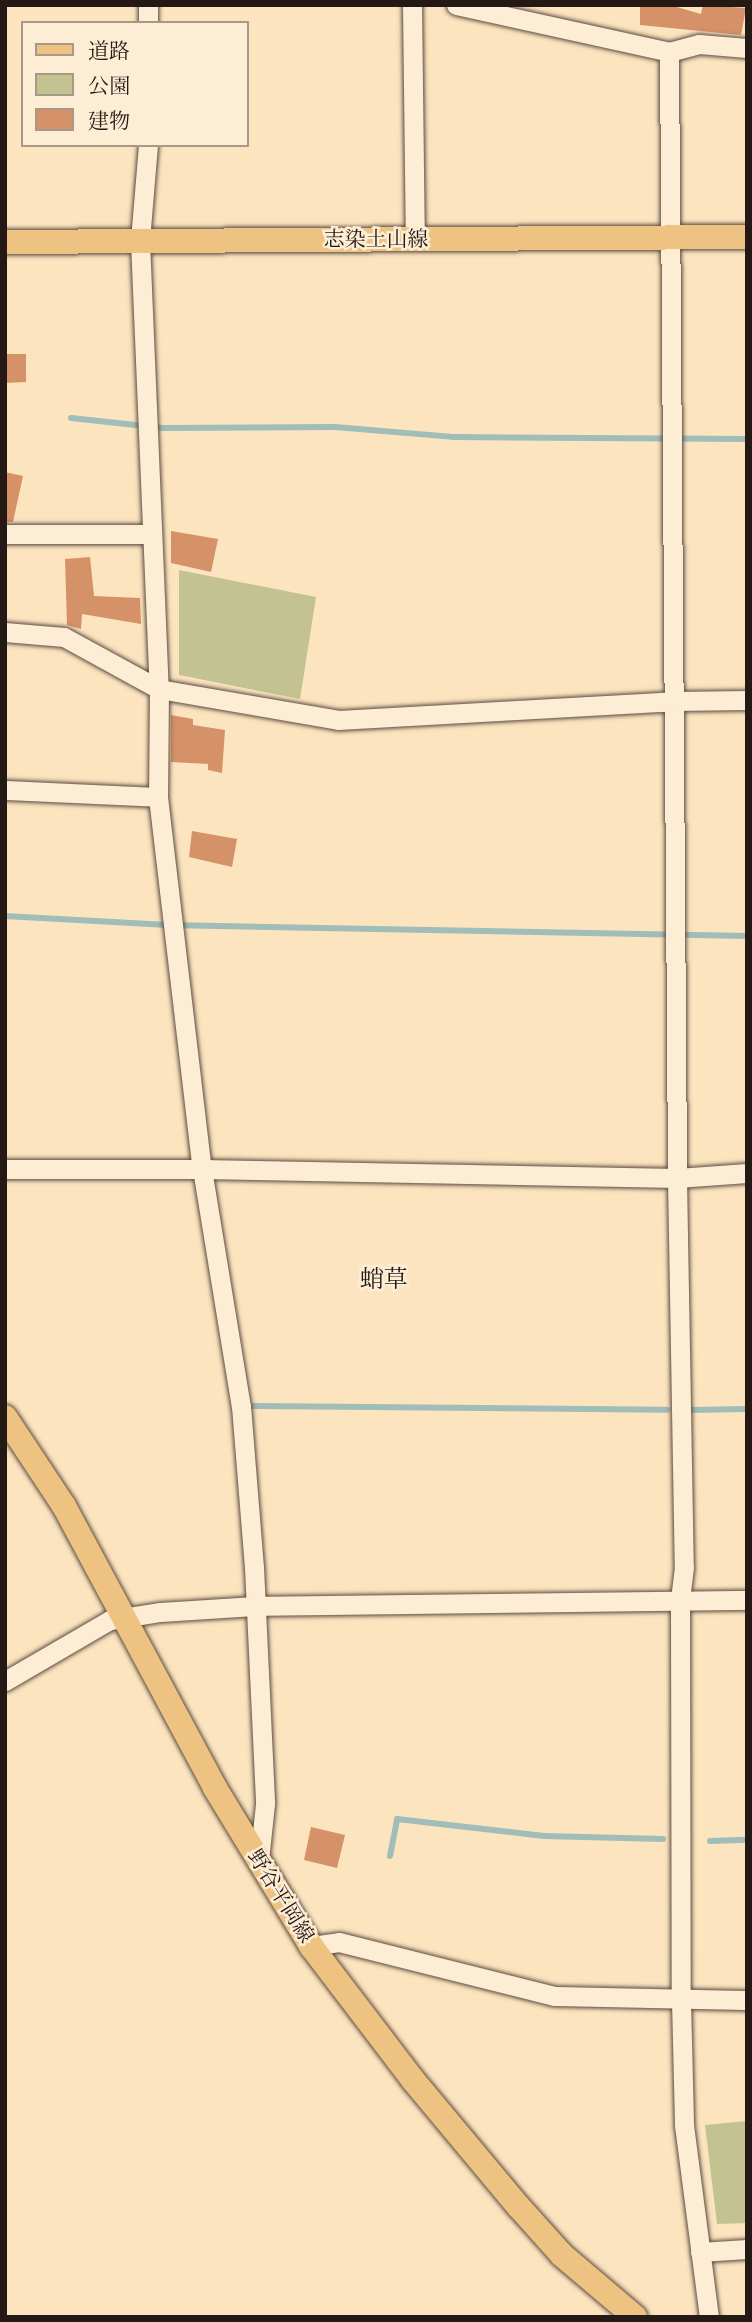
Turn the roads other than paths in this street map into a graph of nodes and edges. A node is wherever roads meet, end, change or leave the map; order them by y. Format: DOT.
graph roads {
  1 [pos="412,5"];
  2 [pos="456,5"];
  3 [pos="747,48"];
  4 [pos="669,52"];
  5 [pos="148,147"];
  6 [pos="747,237"];
  7 [pos="668,238"];
  8 [pos="415,239"];
  9 [pos="140,241"];
  10 [pos="5,242"];
  11 [pos="5,534"];
  12 [pos="152,534"];
  13 [pos="5,632"];
  14 [pos="159,689"];
  15 [pos="674,701"];
  16 [pos="747,701"];
  17 [pos="5,790"];
  18 [pos="158,797"];
  19 [pos="5,1169"];
  20 [pos="202,1169"];
  21 [pos="747,1173"];
  22 [pos="677,1178"];
  23 [pos="5,1417"];
  24 [pos="747,1600"];
  25 [pos="680,1601"];
  26 [pos="255,1606"];
  27 [pos="126,1618"];
  28 [pos="5,1681"];
  29 [pos="259,1860"];
  30 [pos="311,1946"];
  31 [pos="681,2000"];
  32 [pos="747,2000"];
  33 [pos="747,2249"];
  34 [pos="700,2252"];
  35 [pos="635,2317"];
  36 [pos="709,2317"];
  1 -- 8 [label="street"];
  2 -- 4 [label="street"];
  3 -- 4 [label="street"];
  4 -- 7 [label="street"];
  5 -- 9 [label="street"];
  6 -- 7 [label="main road, 志染土山線"];
  7 -- 8 [label="main road, 志染土山線"];
  7 -- 15 [label="street"];
  8 -- 9 [label="main road, 志染土山線"];
  9 -- 10 [label="main road, 志染土山線"];
  9 -- 12 [label="street"];
  11 -- 12 [label="street"];
  12 -- 14 [label="street"];
  13 -- 14 [label="street"];
  14 -- 15 [label="street"];
  14 -- 18 [label="street"];
  15 -- 16 [label="street"];
  15 -- 22 [label="street"];
  17 -- 18 [label="street"];
  18 -- 20 [label="street"];
  19 -- 20 [label="street"];
  20 -- 22 [label="street"];
  20 -- 26 [label="street"];
  21 -- 22 [label="street"];
  22 -- 25 [label="street"];
  23 -- 27 [label="main road, 野谷平岡線"];
  24 -- 25 [label="street"];
  25 -- 26 [label="street"];
  25 -- 31 [label="street"];
  26 -- 27 [label="street"];
  26 -- 29 [label="street"];
  27 -- 28 [label="street"];
  27 -- 29 [label="main road, 野谷平岡線"];
  29 -- 30 [label="main road, 野谷平岡線"];
  30 -- 31 [label="street"];
  30 -- 35 [label="main road, 野谷平岡線"];
  31 -- 32 [label="street"];
  31 -- 34 [label="street"];
  33 -- 34 [label="street"];
  34 -- 36 [label="street"];
}
